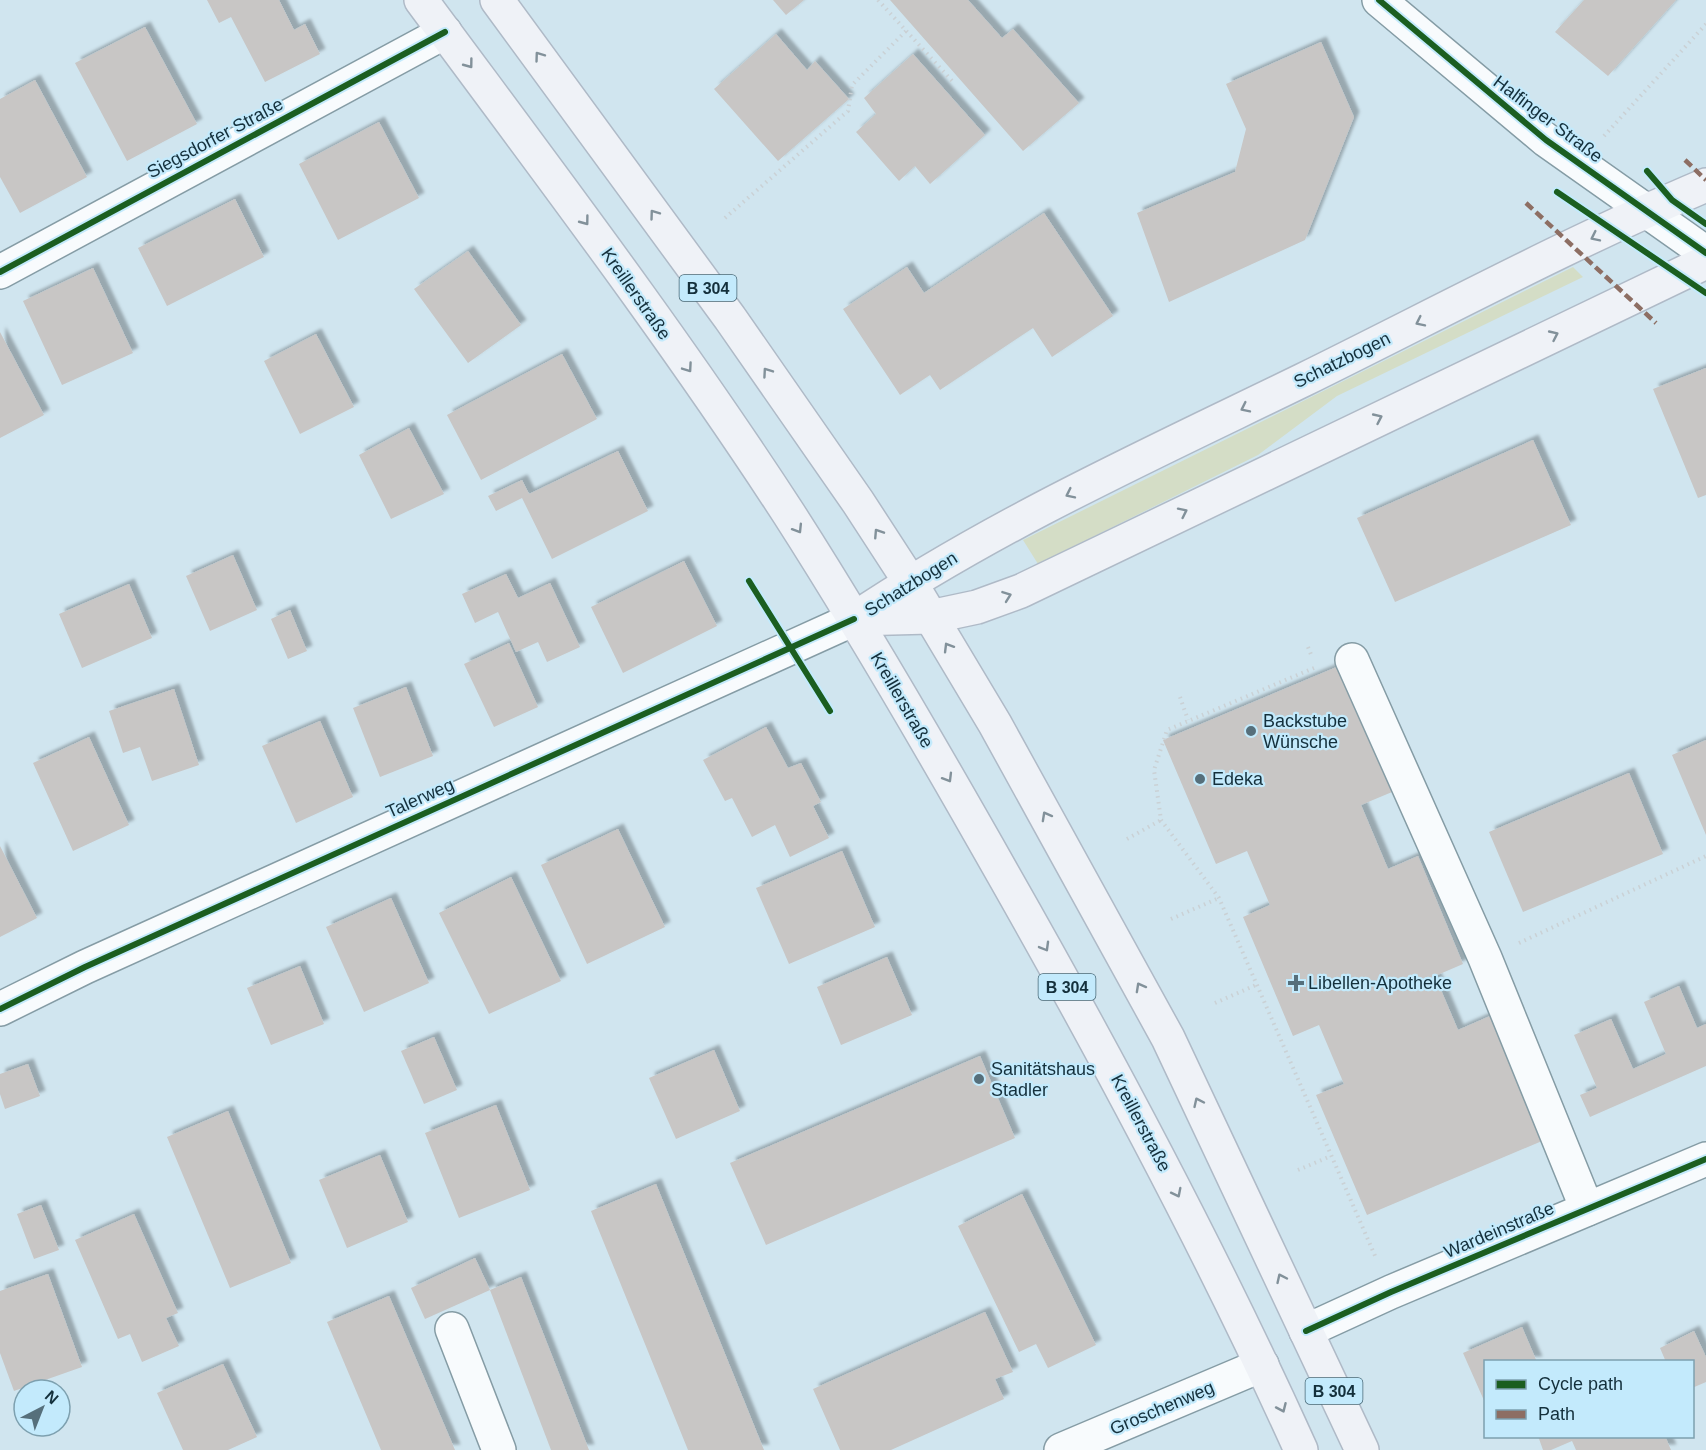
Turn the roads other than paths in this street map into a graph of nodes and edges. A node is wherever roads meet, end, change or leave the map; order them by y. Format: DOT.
graph roads {
  1 [pos="421,0"];
  2 [pos="497,0"];
  3 [pos="1379,0"];
  4 [pos="445,32"];
  5 [pos="1706,185"];
  6 [pos="1648,211"];
  7 [pos="1706,254"];
  8 [pos="1706,262"];
  9 [pos="0,272"];
  10 [pos="910,582"];
  11 [pos="930,617"];
  12 [pos="854,619"];
  13 [pos="1352,660"];
  14 [pos="0,1009"];
  15 [pos="1706,1159"];
  16 [pos="1587,1209"];
  17 [pos="452,1329"];
  18 [pos="1306,1331"];
  19 [pos="1262,1365"];
  20 [pos="499,1450"];
  21 [pos="1061,1450"];
  22 [pos="1301,1450"];
  23 [pos="1362,1450"];
  1 -- 4 [label="main road, Kreillerstraße / B 304"];
  10 -- 2 [label="main road, B 304, one-way"];
  3 -- 6 [label="street, Halfinger Straße"];
  4 -- 9 [label="street, Siegsdorfer Straße"];
  4 -- 12 [label="main road, Kreillerstraße / B 304, one-way"];
  5 -- 6 [label="main road, Schatzbogen"];
  6 -- 7 [label="street, Halfinger Straße"];
  6 -- 10 [label="main road, Schatzbogen, one-way"];
  11 -- 8 [label="main road, Schatzbogen, one-way"];
  10 -- 11 [label="main road, B 304"];
  10 -- 12 [label="main road, Schatzbogen"];
  11 -- 12 [label="main road, Schatzbogen"];
  18 -- 11 [label="main road, B 304, one-way"];
  12 -- 14 [label="street, Talerweg"];
  12 -- 19 [label="main road, Kreillerstraße / B 304, one-way"];
  13 -- 16 [label="street"];
  15 -- 16 [label="street, Wardeinstraße"];
  16 -- 18 [label="street, Wardeinstraße"];
  17 -- 20 [label="street"];
  18 -- 23 [label="main road, B 304"];
  19 -- 21 [label="street, Groschenweg"];
  19 -- 22 [label="main road, Kreillerstraße / B 304, one-way"];
}
